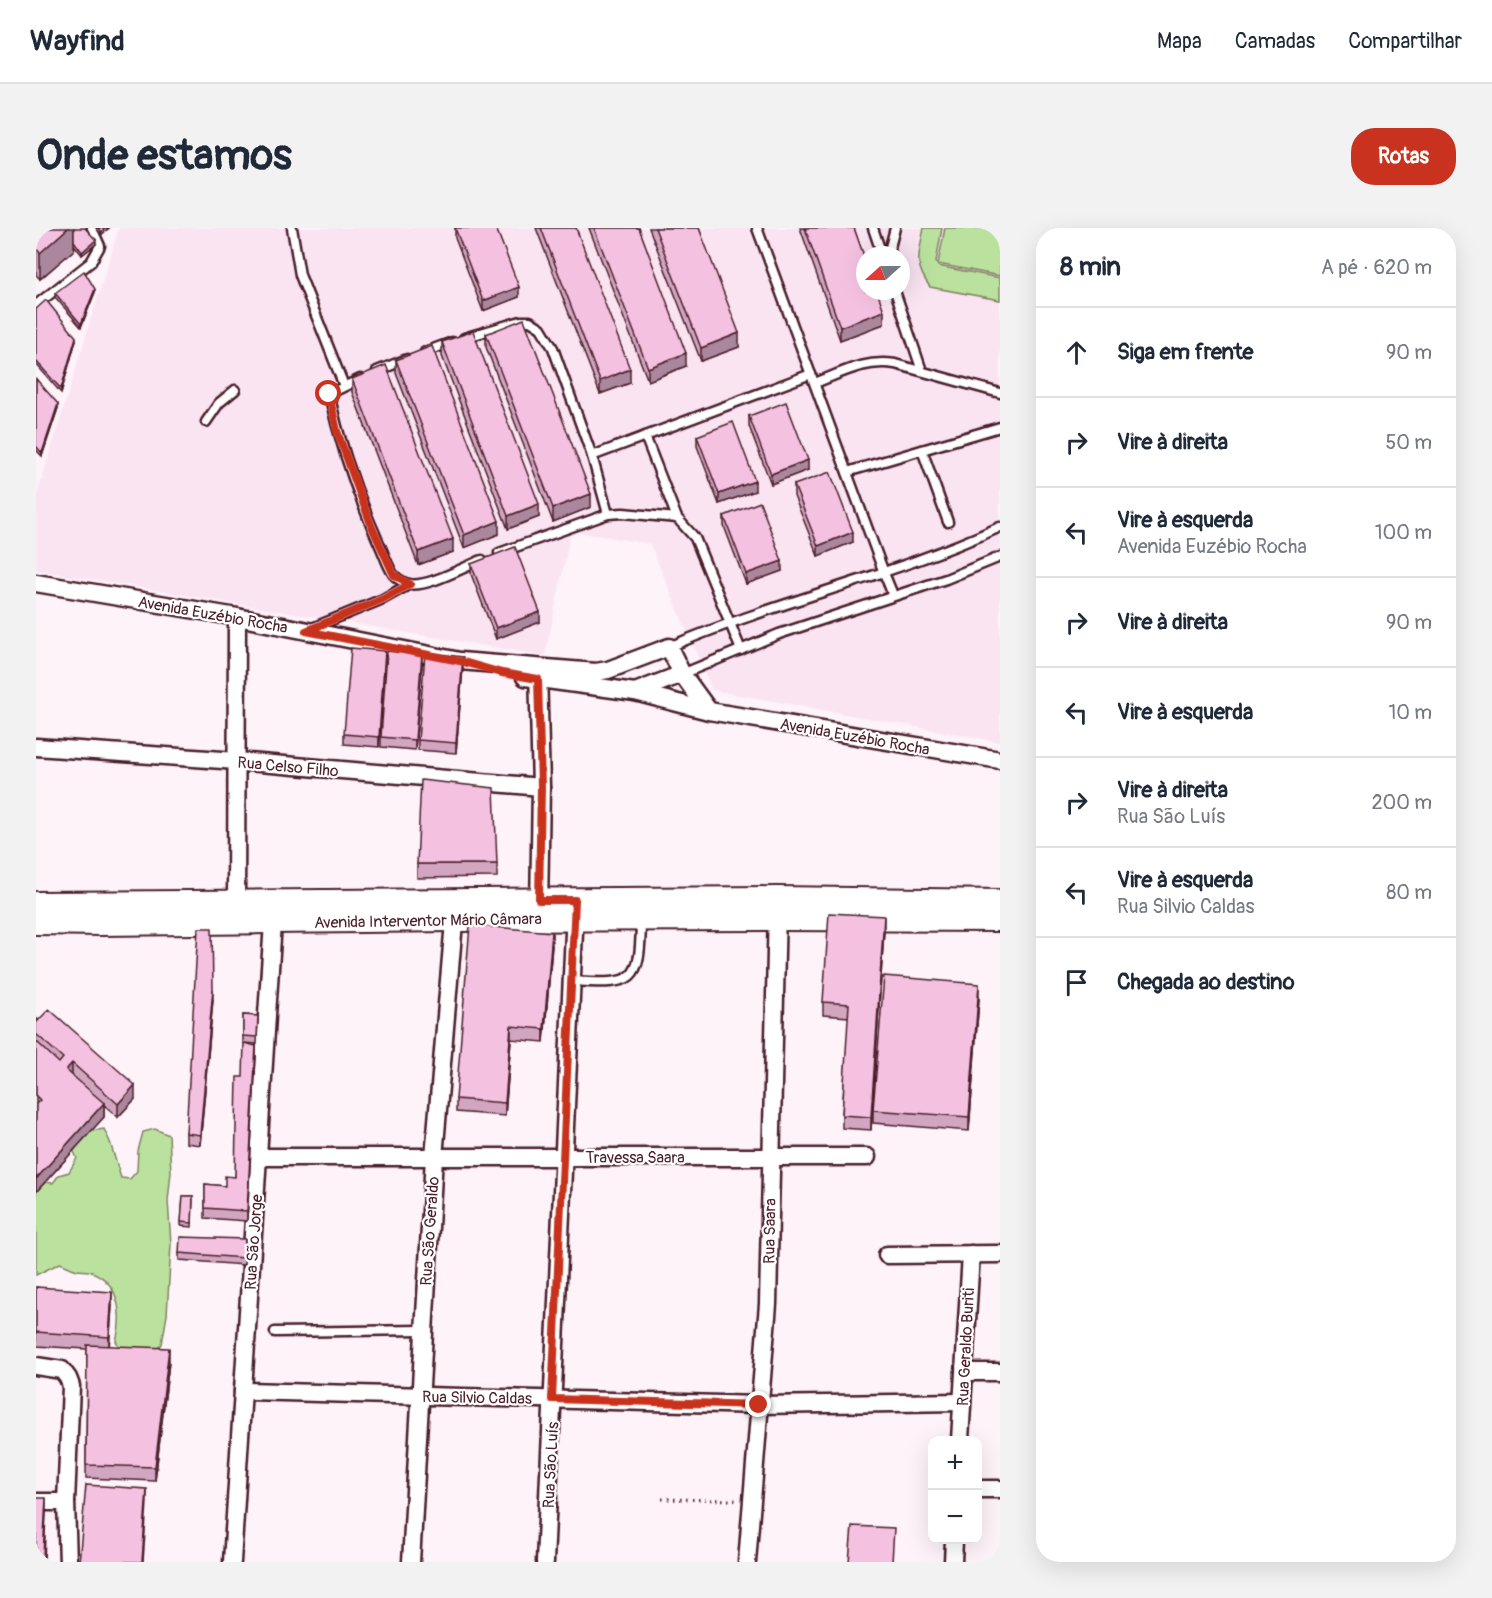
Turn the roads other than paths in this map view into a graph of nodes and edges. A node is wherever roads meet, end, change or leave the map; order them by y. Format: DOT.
graph roads {
  1 [pos="92,228"];
  2 [pos="292,228"];
  3 [pos="757,228"];
  4 [pos="873,228"];
  5 [pos="896,228"];
  6 [pos="879,246"];
  7 [pos="891,246"];
  8 [pos="898,300"];
  9 [pos="36,305"];
  10 [pos="921,371"];
  11 [pos="811,374"];
  12 [pos="815,383"];
  13 [pos="344,386"];
  14 [pos="236,390"];
  15 [pos="1000,393"];
  16 [pos="206,422"];
  17 [pos="1000,427"];
  18 [pos="645,436"];
  19 [pos="922,450"];
  20 [pos="592,456"];
  21 [pos="847,472"];
  22 [pos="608,514"];
  23 [pos="677,518"];
  24 [pos="948,522"];
  25 [pos="1000,527"];
  26 [pos="1000,557"];
  27 [pos="884,573"];
  28 [pos="36,583"];
  29 [pos="410,584"];
  30 [pos="893,595"];
  31 [pos="237,617"];
  32 [pos="731,624"];
  33 [pos="306,631"];
  34 [pos="669,648"];
  35 [pos="741,650"];
  36 [pos="538,673"];
  37 [pos="682,674"];
  38 [pos="635,692"];
  39 [pos="709,711"];
  40 [pos="36,747"];
  41 [pos="1000,760"];
  42 [pos="237,761"];
  43 [pos="541,787"];
  44 [pos="36,904"];
  45 [pos="985,907"];
  46 [pos="777,908"];
  47 [pos="455,909"];
  48 [pos="575,909"];
  49 [pos="641,909"];
  50 [pos="539,910"];
  51 [pos="236,912"];
  52 [pos="1000,919"];
  53 [pos="36,922"];
  54 [pos="273,922"];
  55 [pos="572,981"];
  56 [pos="258,1157"];
  57 [pos="434,1157"];
  58 [pos="564,1157"];
  59 [pos="770,1157"];
  60 [pos="867,1157"];
  61 [pos="971,1254"];
  62 [pos="1000,1254"];
  63 [pos="886,1255"];
  64 [pos="423,1330"];
  65 [pos="275,1332"];
  66 [pos="36,1366"];
  67 [pos="964,1372"];
  68 [pos="1000,1372"];
  69 [pos="243,1391"];
  70 [pos="419,1395"];
  71 [pos="552,1399"];
  72 [pos="962,1402"];
  73 [pos="759,1405"];
  74 [pos="960,1436"];
  75 [pos="982,1489"];
  76 [pos="1000,1489"];
  77 [pos="36,1502"];
  78 [pos="66,1502"];
  79 [pos="954,1544"];
  80 [pos="68,1562"];
  81 [pos="232,1562"];
  82 [pos="411,1562"];
  83 [pos="545,1562"];
  84 [pos="747,1562"];
  85 [pos="953,1562"];
  1 -- 9 [label="lane"];
  2 -- 13 [label="lane"];
  3 -- 11 [label="lane"];
  4 -- 6 [label="lane"];
  5 -- 7 [label="lane"];
  8 -- 10 [label="lane"];
  10 -- 12 [label="lane"];
  10 -- 15 [label="lane"];
  11 -- 12 [label="lane"];
  11 -- 18 [label="lane"];
  12 -- 21 [label="lane"];
  13 -- 20 [label="lane"];
  13 -- 29 [label="lane"];
  14 -- 16 [label="lane"];
  17 -- 19 [label="lane"];
  18 -- 20 [label="lane"];
  18 -- 23 [label="lane"];
  19 -- 21 [label="lane"];
  19 -- 24 [label="lane"];
  20 -- 22 [label="lane"];
  21 -- 27 [label="lane"];
  22 -- 23 [label="lane"];
  22 -- 29 [label="lane"];
  23 -- 32 [label="lane"];
  25 -- 27 [label="lane"];
  26 -- 30 [label="lane"];
  27 -- 30 [label="lane"];
  27 -- 32 [label="lane"];
  28 -- 31 [label="street, Avenida Euzébio Rocha"];
  29 -- 33 [label="lane"];
  30 -- 35 [label="lane"];
  31 -- 33 [label="street, Avenida Euzébio Rocha"];
  31 -- 42 [label="street"];
  32 -- 34 [label="lane"];
  32 -- 35 [label="lane"];
  33 -- 36 [label="street, Avenida Euzébio Rocha"];
  34 -- 36 [label="street, Avenida Euzébio Rocha"];
  34 -- 37 [label="street"];
  35 -- 37 [label="lane"];
  36 -- 38 [label="street, Avenida Euzébio Rocha"];
  36 -- 43 [label="street"];
  37 -- 38 [label="street"];
  37 -- 39 [label="street"];
  38 -- 39 [label="street, Avenida Euzébio Rocha"];
  39 -- 41 [label="street, Avenida Euzébio Rocha"];
  40 -- 42 [label="street, Rua Celso Filho"];
  42 -- 43 [label="street, Rua Celso Filho"];
  42 -- 51 [label="street"];
  43 -- 50 [label="street"];
  44 -- 51 [label="main road, Avenida Interventor Mário Câmara"];
  45 -- 46 [label="main road, Avenida Interventor Mário Câmara"];
  45 -- 52 [label="main road, Avenida Interventor Mário Câmara"];
  46 -- 49 [label="main road, Avenida Interventor Mário Câmara"];
  46 -- 59 [label="street, Rua Saara"];
  47 -- 50 [label="main road, Avenida Interventor Mário Câmara"];
  47 -- 51 [label="main road, Avenida Interventor Mário Câmara"];
  47 -- 54 [label="main road, Avenida Interventor Mário Câmara"];
  47 -- 57 [label="street, Rua São Geraldo"];
  48 -- 49 [label="main road, Avenida Interventor Mário Câmara"];
  48 -- 50 [label="main road, Avenida Interventor Mário Câmara"];
  48 -- 55 [label="street, Rua São Luís"];
  49 -- 55 [label="lane"];
  51 -- 53 [label="main road, Avenida Interventor Mário Câmara"];
  51 -- 54 [label="main road, Avenida Interventor Mário Câmara"];
  54 -- 56 [label="street, Rua São Jorge"];
  55 -- 58 [label="street, Rua São Luís"];
  56 -- 57 [label="street, Travessa Saara"];
  56 -- 69 [label="street, Rua São Jorge"];
  57 -- 58 [label="street, Travessa Saara"];
  57 -- 64 [label="street, Rua São Geraldo"];
  58 -- 59 [label="street, Travessa Saara"];
  58 -- 71 [label="street, Rua São Luís"];
  59 -- 60 [label="street, Travessa Saara"];
  59 -- 73 [label="street, Rua Saara"];
  61 -- 62 [label="street"];
  61 -- 63 [label="street"];
  61 -- 67 [label="street, Rua Geraldo Buriti"];
  64 -- 65 [label="lane"];
  64 -- 70 [label="street, Rua São Geraldo"];
  66 -- 78 [label="street"];
  67 -- 68 [label="street"];
  67 -- 72 [label="street, Rua Geraldo Buriti"];
  69 -- 70 [label="street, Rua Silvio Caldas"];
  69 -- 81 [label="street, Rua São Jorge"];
  70 -- 71 [label="street, Rua Silvio Caldas"];
  70 -- 82 [label="street, Rua São Geraldo"];
  71 -- 73 [label="street, Rua Silvio Caldas"];
  71 -- 83 [label="street, Rua São Luís"];
  72 -- 73 [label="street, Rua Silvio Caldas"];
  72 -- 74 [label="street, Rua Geraldo Buriti"];
  73 -- 84 [label="street, Rua Saara"];
  75 -- 76 [label="street"];
  77 -- 78 [label="street"];
  78 -- 80 [label="street"];
  79 -- 85 [label="street"];
}
